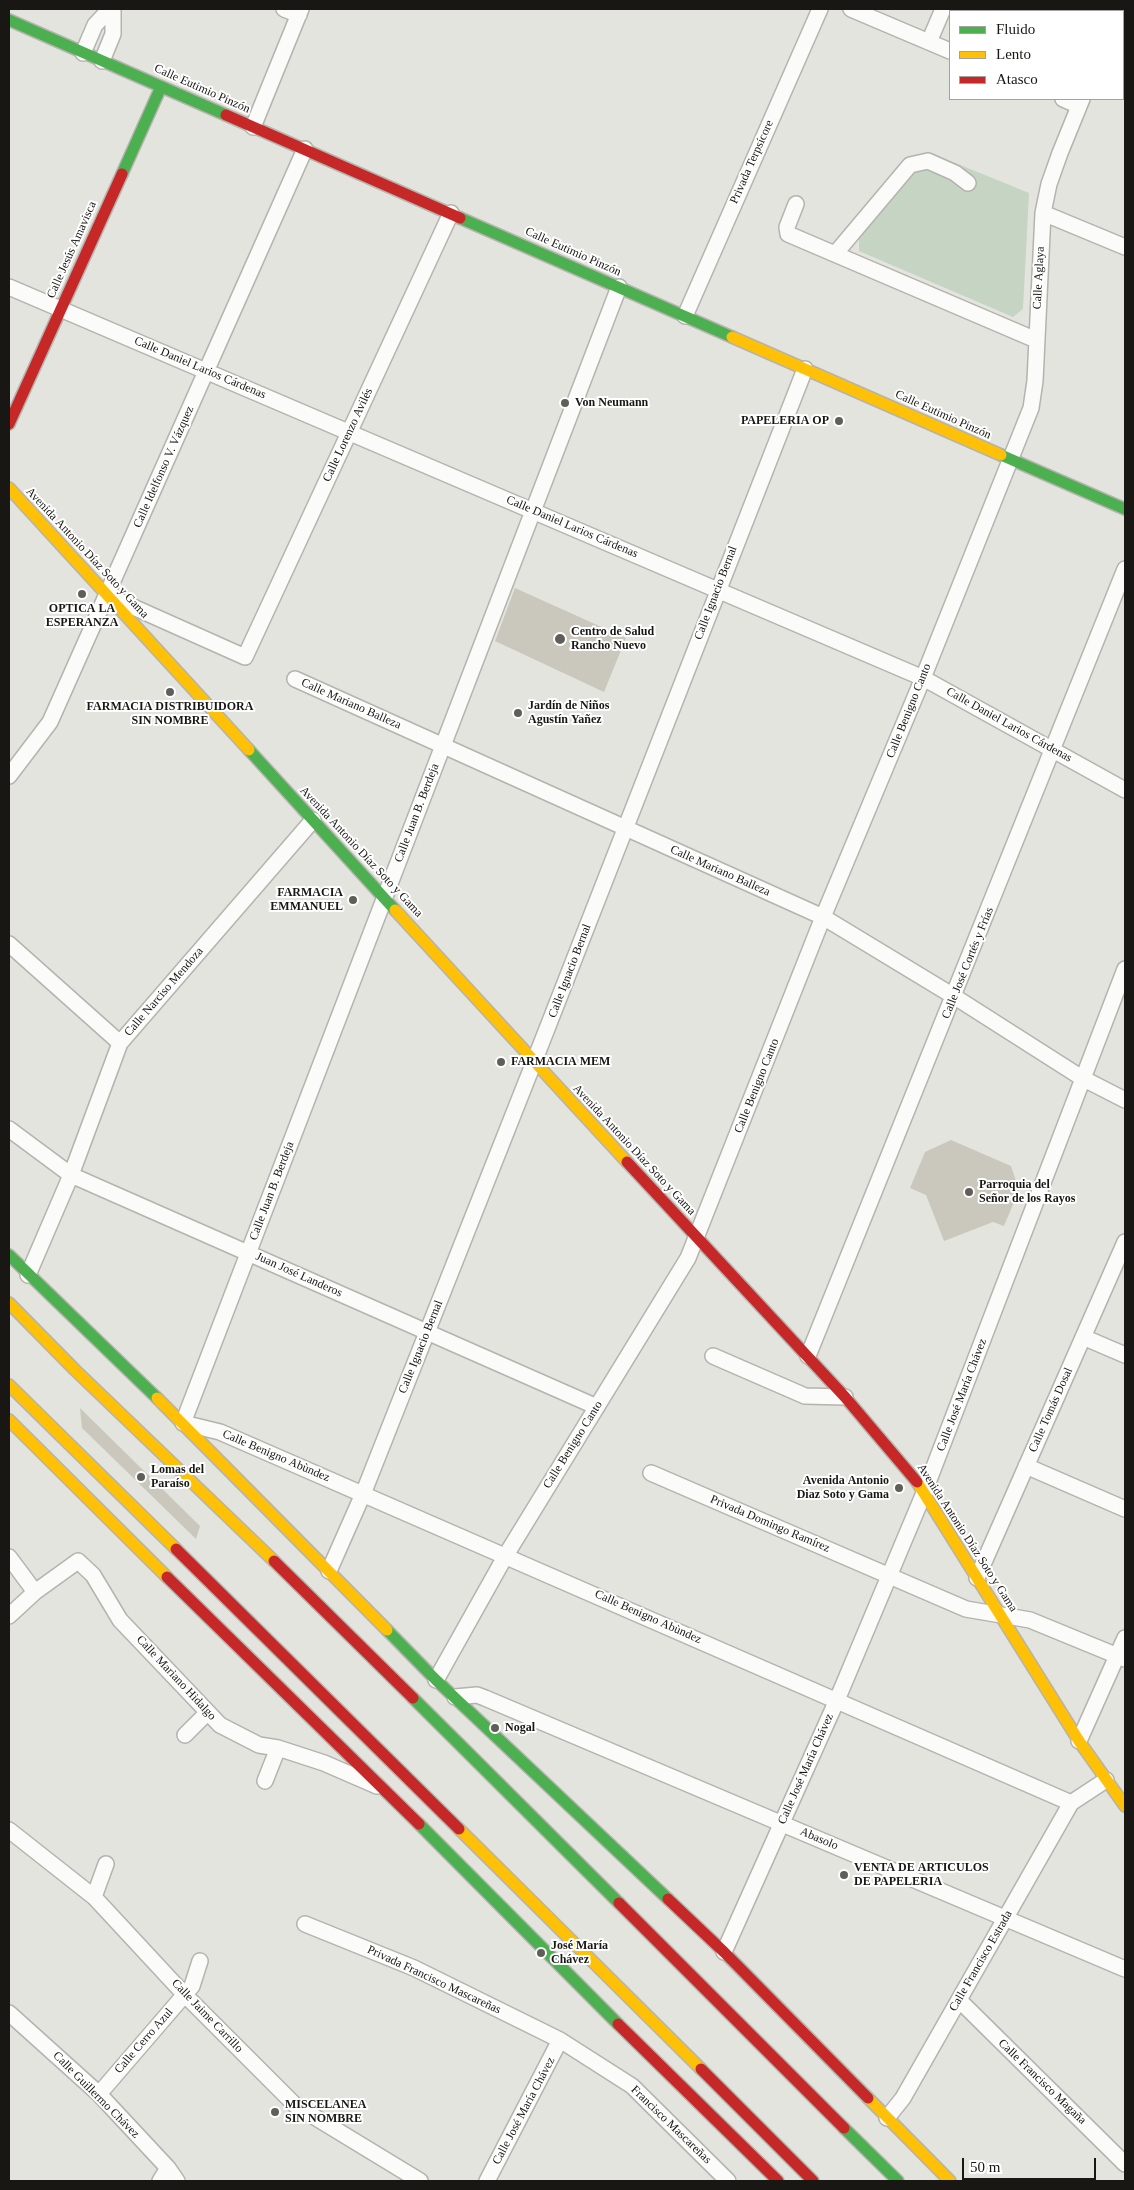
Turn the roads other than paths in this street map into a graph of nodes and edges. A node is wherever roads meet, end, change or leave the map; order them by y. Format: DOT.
graph roads {
  1 [pos="112,9"];
  2 [pos="284,9"];
  3 [pos="820,9"];
  4 [pos="851,9"];
  5 [pos="943,9"];
  6 [pos="300,12"];
  7 [pos="9,21"];
  8 [pos="929,42"];
  9 [pos="949,51"];
  10 [pos="83,53"];
  11 [pos="102,61"];
  12 [pos="161,87"];
  13 [pos="1081,102"];
  14 [pos="253,127"];
  15 [pos="304,149"];
  16 [pos="968,183"];
  17 [pos="796,204"];
  18 [pos="1043,212"];
  19 [pos="451,214"];
  20 [pos="1125,247"];
  21 [pos="835,254"];
  22 [pos="9,286"];
  23 [pos="619,287"];
  24 [pos="61,308"];
  25 [pos="684,316"];
  26 [pos="1036,340"];
  27 [pos="805,369"];
  28 [pos="206,371"];
  29 [pos="9,424"];
  30 [pos="350,432"];
  31 [pos="1011,459"];
  32 [pos="9,488"];
  33 [pos="1125,509"];
  34 [pos="533,510"];
  35 [pos="1125,570"];
  36 [pos="718,589"];
  37 [pos="107,595"];
  38 [pos="923,678"];
  39 [pos="295,679"];
  40 [pos="443,746"];
  41 [pos="1054,750"];
  42 [pos="9,776"];
  43 [pos="1125,790"];
  44 [pos="313,820"];
  45 [pos="625,828"];
  46 [pos="385,898"];
  47 [pos="823,918"];
  48 [pos="9,944"];
  49 [pos="1125,969"];
  50 [pos="955,997"];
  51 [pos="120,1043"];
  52 [pos="534,1062"];
  53 [pos="1082,1078"];
  54 [pos="1125,1100"];
  55 [pos="9,1129"];
  56 [pos="71,1175"];
  57 [pos="696,1238"];
  58 [pos="1125,1242"];
  59 [pos="248,1253"];
  60 [pos="9,1255"];
  61 [pos="28,1275"];
  62 [pos="9,1303"];
  63 [pos="427,1332"];
  64 [pos="1083,1337"];
  65 [pos="1125,1355"];
  66 [pos="713,1356"];
  67 [pos="808,1356"];
  68 [pos="9,1386"];
  69 [pos="846,1397"];
  70 [pos="597,1407"];
  71 [pos="9,1420"];
  72 [pos="183,1423"];
  73 [pos="1026,1466"];
  74 [pos="652,1473"];
  75 [pos="924,1493"];
  76 [pos="364,1494"];
  77 [pos="1125,1509"];
  78 [pos="506,1555"];
  79 [pos="9,1557"];
  80 [pos="330,1571"];
  81 [pos="889,1576"];
  82 [pos="977,1578"];
  83 [pos="35,1592"];
  84 [pos="1000,1615"];
  85 [pos="9,1616"];
  86 [pos="1125,1638"];
  87 [pos="1121,1657"];
  88 [pos="436,1680"];
  89 [pos="455,1698"];
  90 [pos="837,1700"];
  91 [pos="208,1712"];
  92 [pos="185,1735"];
  93 [pos="1079,1742"];
  94 [pos="278,1748"];
  95 [pos="1106,1780"];
  96 [pos="265,1781"];
  97 [pos="385,1789"];
  98 [pos="1071,1802"];
  99 [pos="1125,1806"];
  100 [pos="782,1824"];
  101 [pos="9,1830"];
  102 [pos="106,1864"];
  103 [pos="522,1893"];
  104 [pos="94,1897"];
  105 [pos="1005,1918"];
  106 [pos="305,1924"];
  107 [pos="724,1952"];
  108 [pos="200,1960"];
  109 [pos="554,1962"];
  110 [pos="1125,1969"];
  111 [pos="184,1994"];
  112 [pos="959,2000"];
  113 [pos="11,2019"];
  114 [pos="560,2040"];
  115 [pos="98,2094"];
  116 [pos="887,2118"];
  117 [pos="1125,2164"];
  118 [pos="168,2168"];
  119 [pos="160,2181"];
  120 [pos="177,2181"];
  121 [pos="420,2181"];
  122 [pos="487,2181"];
  123 [pos="728,2181"];
  124 [pos="778,2181"];
  125 [pos="813,2181"];
  126 [pos="898,2181"];
  127 [pos="950,2181"];
  1 -- 10 [label="street"];
  1 -- 11 [label="street"];
  2 -- 6 [label="street"];
  3 -- 25 [label="street, Privada Terpsícore"];
  4 -- 8 [label="street"];
  5 -- 8 [label="street"];
  6 -- 14 [label="street"];
  7 -- 10 [label="main road, Calle Eutimio Pinzón"];
  8 -- 9 [label="street"];
  10 -- 11 [label="main road, Calle Eutimio Pinzón"];
  11 -- 12 [label="main road, Calle Eutimio Pinzón"];
  12 -- 14 [label="main road, Calle Eutimio Pinzón"];
  12 -- 24 [label="main road, Calle Jesús Amavisca"];
  13 -- 18 [label="street, Calle Aglaya"];
  14 -- 15 [label="main road, Calle Eutimio Pinzón"];
  15 -- 19 [label="main road, Calle Eutimio Pinzón"];
  15 -- 28 [label="street, Calle Idelfonso V. Vázquez"];
  16 -- 21 [label="street"];
  17 -- 21 [label="street"];
  18 -- 20 [label="street"];
  18 -- 26 [label="street, Calle Aglaya"];
  19 -- 23 [label="main road, Calle Eutimio Pinzón"];
  19 -- 30 [label="street, Calle Lorenzo Avilés"];
  21 -- 26 [label="street"];
  22 -- 24 [label="street, Calle Daniel Larios Cárdenas"];
  23 -- 25 [label="main road, Calle Eutimio Pinzón"];
  23 -- 34 [label="street, Calle Juan B. Berdeja"];
  24 -- 28 [label="street, Calle Daniel Larios Cárdenas"];
  24 -- 29 [label="main road, Calle Jesús Amavisca"];
  25 -- 27 [label="main road, Calle Eutimio Pinzón"];
  26 -- 31 [label="street, Calle Aglaya"];
  27 -- 31 [label="main road, Calle Eutimio Pinzón"];
  27 -- 36 [label="street, Calle Ignacio Bernal"];
  28 -- 30 [label="street, Calle Daniel Larios Cárdenas"];
  28 -- 37 [label="street, Calle Idelfonso V. Vázquez"];
  30 -- 34 [label="street, Calle Daniel Larios Cárdenas"];
  30 -- 37 [label="street, Calle Lorenzo Avilés"];
  31 -- 33 [label="main road, Calle Eutimio Pinzón"];
  31 -- 38 [label="street, Calle Benigno Canto"];
  32 -- 37 [label="main road, Avenida Antonio Díaz Soto y Gama"];
  34 -- 36 [label="street, Calle Daniel Larios Cárdenas"];
  34 -- 40 [label="street, Calle Juan B. Berdeja"];
  35 -- 41 [label="street, Calle José Cortés y Frías"];
  36 -- 38 [label="street, Calle Daniel Larios Cárdenas"];
  36 -- 45 [label="street, Calle Ignacio Bernal"];
  37 -- 42 [label="street, Calle Idelfonso V. Vázquez"];
  37 -- 44 [label="main road, Avenida Antonio Díaz Soto y Gama"];
  38 -- 41 [label="street, Calle Daniel Larios Cárdenas"];
  38 -- 47 [label="street, Calle Benigno Canto"];
  39 -- 40 [label="street, Calle Mariano Balleza"];
  40 -- 45 [label="street, Calle Mariano Balleza"];
  40 -- 46 [label="street, Calle Juan B. Berdeja"];
  41 -- 43 [label="street, Calle Daniel Larios Cárdenas"];
  41 -- 50 [label="street, Calle José Cortés y Frías"];
  44 -- 46 [label="main road, Avenida Antonio Díaz Soto y Gama"];
  44 -- 51 [label="street, Calle Narciso Mendoza"];
  45 -- 47 [label="street, Calle Mariano Balleza"];
  45 -- 52 [label="street, Calle Ignacio Bernal"];
  46 -- 52 [label="main road, Avenida Antonio Díaz Soto y Gama"];
  46 -- 59 [label="street, Calle Juan B. Berdeja"];
  47 -- 50 [label="street, Calle Mariano Balleza"];
  47 -- 57 [label="street, Calle Benigno Canto"];
  48 -- 51 [label="street"];
  49 -- 53 [label="street, Calle José María Chávez"];
  50 -- 53 [label="street, Calle Mariano Balleza"];
  50 -- 67 [label="street, Calle José Cortés y Frías"];
  51 -- 56 [label="street, Calle Narciso Mendoza"];
  52 -- 57 [label="main road, Avenida Antonio Díaz Soto y Gama"];
  52 -- 63 [label="street, Calle Ignacio Bernal"];
  53 -- 54 [label="street, Calle Mariano Balleza"];
  53 -- 75 [label="street, Calle José María Chávez"];
  55 -- 56 [label="street, Juan José Landeros"];
  56 -- 59 [label="street, Juan José Landeros"];
  56 -- 61 [label="street, Calle Narciso Mendoza"];
  57 -- 67 [label="main road, Avenida Antonio Díaz Soto y Gama"];
  57 -- 70 [label="street, Calle Benigno Canto"];
  58 -- 64 [label="street, Calle Tomás Dosal"];
  59 -- 63 [label="street, Juan José Landeros"];
  59 -- 72 [label="street, Calle Juan B. Berdeja"];
  60 -- 61 [label="main road"];
  61 -- 72 [label="main road"];
  62 -- 126 [label="main road"];
  63 -- 70 [label="street, Juan José Landeros"];
  63 -- 76 [label="street, Calle Ignacio Bernal"];
  64 -- 65 [label="street"];
  64 -- 73 [label="street, Calle Tomás Dosal"];
  66 -- 69 [label="street"];
  67 -- 69 [label="main road, Avenida Antonio Díaz Soto y Gama"];
  68 -- 103 [label="main road"];
  69 -- 75 [label="main road, Avenida Antonio Díaz Soto y Gama"];
  70 -- 78 [label="street, Calle Benigno Canto"];
  71 -- 97 [label="main road"];
  72 -- 76 [label="street, Calle Benigno Abùndez"];
  72 -- 80 [label="main road"];
  73 -- 77 [label="street"];
  73 -- 82 [label="street, Calle Tomás Dosal"];
  74 -- 81 [label="street, Privada Domingo Ramírez"];
  75 -- 81 [label="street, Calle José María Chávez"];
  75 -- 82 [label="main road, Avenida Antonio Díaz Soto y Gama"];
  76 -- 78 [label="street, Calle Benigno Abùndez"];
  76 -- 80 [label="street, Calle Ignacio Bernal"];
  78 -- 88 [label="street, Calle Benigno Canto"];
  78 -- 90 [label="street, Calle Benigno Abùndez"];
  79 -- 83 [label="street"];
  80 -- 88 [label="main road"];
  81 -- 84 [label="street, Privada Domingo Ramírez"];
  81 -- 90 [label="street, Calle José María Chávez"];
  82 -- 84 [label="main road, Avenida Antonio Díaz Soto y Gama"];
  83 -- 85 [label="street, Calle Mariano Hidalgo"];
  83 -- 91 [label="street, Calle Mariano Hidalgo"];
  84 -- 87 [label="street, Privada Domingo Ramírez"];
  84 -- 93 [label="main road, Avenida Antonio Díaz Soto y Gama"];
  86 -- 87 [label="street"];
  87 -- 93 [label="street"];
  88 -- 89 [label="main road"];
  89 -- 100 [label="street, Abasolo"];
  89 -- 107 [label="main road"];
  90 -- 98 [label="street, Calle Benigno Abùndez"];
  90 -- 100 [label="street, Calle José María Chávez"];
  91 -- 92 [label="street"];
  91 -- 94 [label="street, Calle Mariano Hidalgo"];
  93 -- 95 [label="main road, Avenida Antonio Díaz Soto y Gama"];
  94 -- 96 [label="street"];
  94 -- 97 [label="street, Calle Mariano Hidalgo"];
  95 -- 98 [label="street"];
  95 -- 99 [label="main road, Avenida Antonio Díaz Soto y Gama"];
  97 -- 109 [label="main road"];
  98 -- 105 [label="street, Calle Francisco Estrada"];
  100 -- 105 [label="street, Abasolo"];
  100 -- 107 [label="street, Calle José María Chávez"];
  101 -- 104 [label="street, Calle Jaime Carrillo"];
  102 -- 104 [label="street"];
  103 -- 109 [label="main road"];
  103 -- 125 [label="main road"];
  104 -- 111 [label="street, Calle Jaime Carrillo"];
  105 -- 110 [label="street, Abasolo"];
  105 -- 112 [label="street, Calle Francisco Estrada"];
  106 -- 114 [label="street, Privada Francisco Mascareñas"];
  107 -- 116 [label="main road"];
  108 -- 111 [label="street, Calle Cerro Azul"];
  109 -- 124 [label="main road"];
  111 -- 115 [label="street, Calle Cerro Azul"];
  111 -- 121 [label="street, Calle Jaime Carrillo"];
  112 -- 116 [label="street, Calle Francisco Estrada"];
  112 -- 117 [label="street, Calle Francisco Magaña"];
  113 -- 115 [label="street, Calle Guillermo Chávez"];
  114 -- 122 [label="street, Calle José María Chávez"];
  114 -- 123 [label="street, Francisco Mascareñas"];
  115 -- 118 [label="street, Calle Guillermo Chávez"];
  116 -- 127 [label="main road"];
  118 -- 119 [label="street"];
  118 -- 120 [label="street, Calle Guillermo Chávez"];
}
